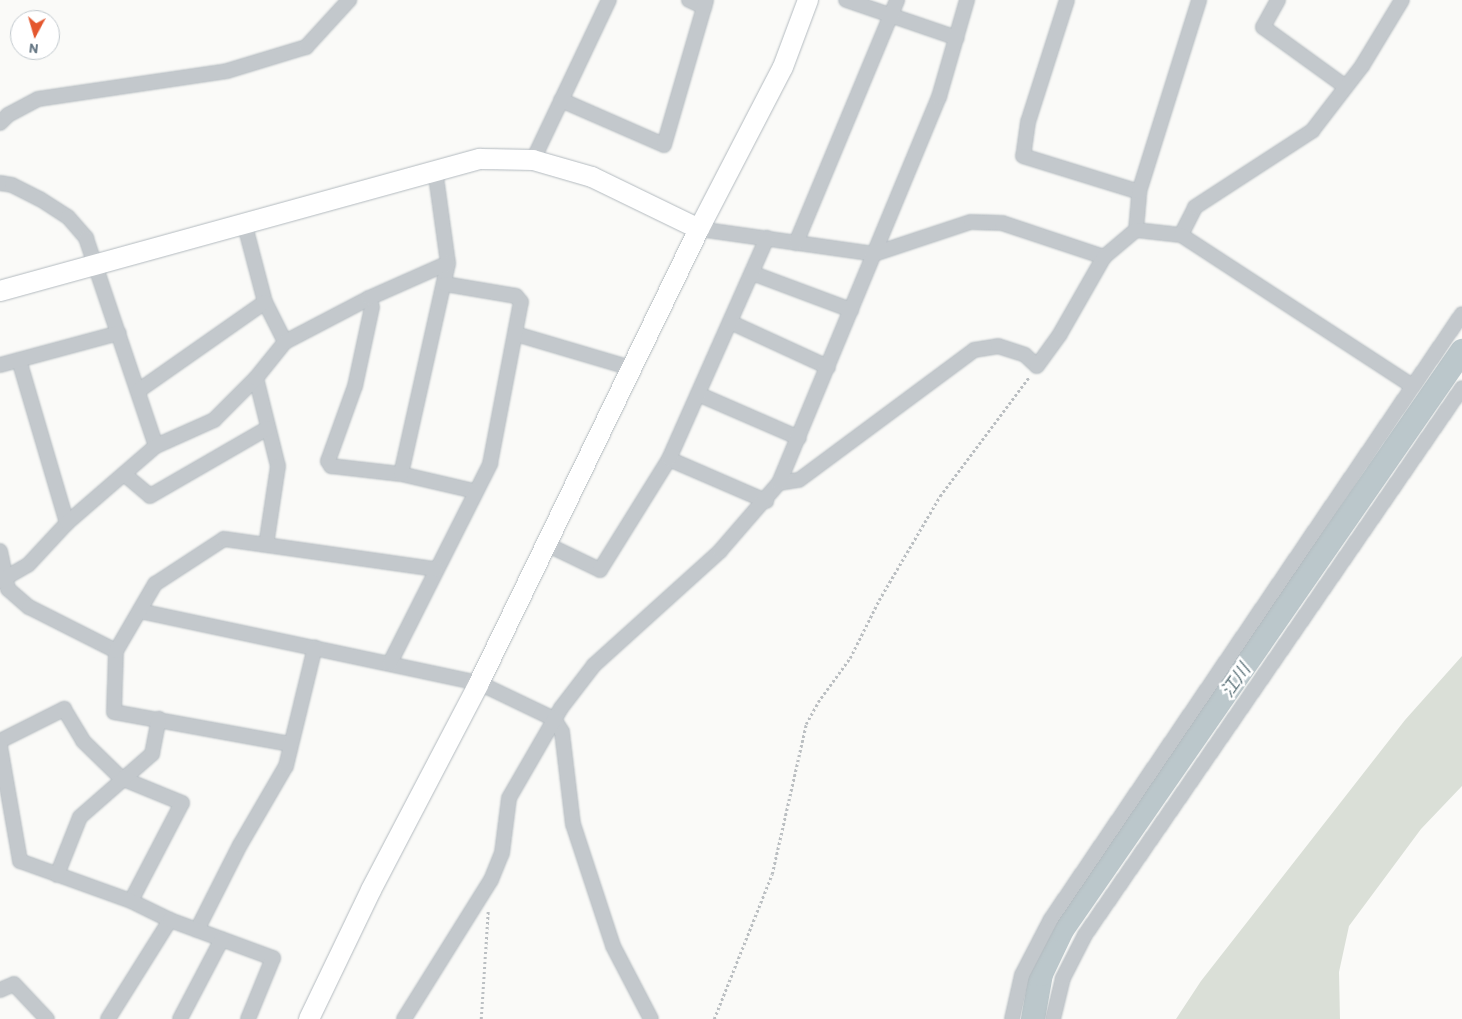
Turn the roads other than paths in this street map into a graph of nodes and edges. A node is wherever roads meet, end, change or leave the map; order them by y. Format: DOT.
graph roads {
  1 [pos="349,0"];
  2 [pos="610,0"];
  3 [pos="689,0"];
  4 [pos="808,0"];
  5 [pos="846,0"];
  6 [pos="897,0"];
  7 [pos="967,0"];
  8 [pos="1067,0"];
  9 [pos="1200,0"];
  10 [pos="1278,0"];
  11 [pos="1402,0"];
  12 [pos="705,3"];
  13 [pos="892,16"];
  14 [pos="957,38"];
  15 [pos="1346,87"];
  16 [pos="561,100"];
  17 [pos="0,123"];
  18 [pos="533,160"];
  19 [pos="435,169"];
  20 [pos="0,183"];
  21 [pos="1139,192"];
  22 [pos="244,222"];
  23 [pos="699,229"];
  24 [pos="1136,230"];
  25 [pos="1181,235"];
  26 [pos="767,238"];
  27 [pos="796,243"];
  28 [pos="874,254"];
  29 [pos="1104,257"];
  30 [pos="97,263"];
  31 [pos="448,263"];
  32 [pos="752,273"];
  33 [pos="445,284"];
  34 [pos="0,291"];
  35 [pos="369,298"];
  36 [pos="265,302"];
  37 [pos="851,310"];
  38 [pos="1462,314"];
  39 [pos="730,322"];
  40 [pos="119,333"];
  41 [pos="516,334"];
  42 [pos="284,342"];
  43 [pos="19,360"];
  44 [pos="0,365"];
  45 [pos="828,367"];
  46 [pos="631,368"];
  47 [pos="256,378"];
  48 [pos="1414,386"];
  49 [pos="1462,388"];
  50 [pos="138,391"];
  51 [pos="698,394"];
  52 [pos="268,428"];
  53 [pos="799,438"];
  54 [pos="156,446"];
  55 [pos="669,459"];
  56 [pos="124,474"];
  57 [pos="401,474"];
  58 [pos="779,483"];
  59 [pos="474,491"];
  60 [pos="766,501"];
  61 [pos="67,523"];
  62 [pos="546,544"];
  63 [pos="266,545"];
  64 [pos="0,551"];
  65 [pos="436,569"];
  66 [pos="4,579"];
  67 [pos="140,610"];
  68 [pos="315,647"];
  69 [pos="116,651"];
  70 [pos="390,663"];
  71 [pos="479,683"];
  72 [pos="159,719"];
  73 [pos="554,719"];
  74 [pos="0,741"];
  75 [pos="290,744"];
  76 [pos="0,746"];
  77 [pos="122,778"];
  78 [pos="58,875"];
  79 [pos="131,901"];
  80 [pos="170,920"];
  81 [pos="197,930"];
  82 [pos="222,939"];
  83 [pos="0,990"];
  84 [pos="47,1019"];
  85 [pos="108,1019"];
  86 [pos="180,1019"];
  87 [pos="248,1019"];
  88 [pos="309,1019"];
  89 [pos="404,1019"];
  90 [pos="651,1019"];
  91 [pos="1012,1019"];
  92 [pos="1053,1019"];
  1 -- 17 [label="street"];
  2 -- 16 [label="street"];
  3 -- 12 [label="street"];
  4 -- 23 [label="street"];
  5 -- 13 [label="street"];
  6 -- 13 [label="street"];
  7 -- 14 [label="street"];
  8 -- 21 [label="street"];
  9 -- 21 [label="street"];
  10 -- 15 [label="street"];
  11 -- 15 [label="street"];
  12 -- 16 [label="street"];
  13 -- 14 [label="street"];
  13 -- 27 [label="street"];
  14 -- 28 [label="street"];
  15 -- 25 [label="street"];
  16 -- 18 [label="street"];
  18 -- 19 [label="street"];
  18 -- 23 [label="street"];
  19 -- 22 [label="street"];
  19 -- 31 [label="street"];
  20 -- 30 [label="street"];
  21 -- 24 [label="street"];
  22 -- 30 [label="street"];
  22 -- 36 [label="street"];
  23 -- 26 [label="street"];
  23 -- 46 [label="street"];
  24 -- 25 [label="street"];
  24 -- 29 [label="street"];
  25 -- 48 [label="street"];
  26 -- 27 [label="street"];
  26 -- 32 [label="street"];
  27 -- 28 [label="street"];
  28 -- 29 [label="street"];
  28 -- 37 [label="street"];
  29 -- 58 [label="street"];
  30 -- 34 [label="street"];
  30 -- 40 [label="street"];
  31 -- 33 [label="street"];
  31 -- 35 [label="street"];
  32 -- 37 [label="street"];
  32 -- 39 [label="street"];
  33 -- 41 [label="street"];
  33 -- 57 [label="street"];
  35 -- 42 [label="street"];
  35 -- 57 [label="street"];
  36 -- 42 [label="street"];
  36 -- 50 [label="street"];
  37 -- 45 [label="street"];
  38 -- 48 [label="street"];
  39 -- 45 [label="street"];
  39 -- 51 [label="street"];
  40 -- 43 [label="street"];
  40 -- 50 [label="street"];
  41 -- 46 [label="street"];
  41 -- 59 [label="street"];
  42 -- 47 [label="street"];
  43 -- 44 [label="street"];
  43 -- 61 [label="street"];
  45 -- 53 [label="street"];
  46 -- 62 [label="street"];
  47 -- 52 [label="street"];
  47 -- 54 [label="street"];
  48 -- 91 [label="street"];
  49 -- 92 [label="street"];
  50 -- 54 [label="street"];
  51 -- 53 [label="street"];
  51 -- 55 [label="street"];
  52 -- 56 [label="street"];
  52 -- 63 [label="street"];
  53 -- 58 [label="street"];
  54 -- 56 [label="street"];
  55 -- 60 [label="street"];
  55 -- 62 [label="street"];
  56 -- 61 [label="street"];
  57 -- 59 [label="street"];
  58 -- 60 [label="street"];
  59 -- 65 [label="street"];
  60 -- 73 [label="street"];
  61 -- 66 [label="street"];
  62 -- 71 [label="street"];
  63 -- 65 [label="street"];
  63 -- 67 [label="street"];
  64 -- 66 [label="street"];
  65 -- 70 [label="street"];
  66 -- 69 [label="street"];
  67 -- 68 [label="street"];
  67 -- 69 [label="street"];
  68 -- 70 [label="street"];
  68 -- 75 [label="street"];
  69 -- 72 [label="street"];
  70 -- 71 [label="street"];
  71 -- 73 [label="street"];
  71 -- 88 [label="street"];
  72 -- 75 [label="street"];
  72 -- 77 [label="street"];
  73 -- 89 [label="street"];
  73 -- 90 [label="street"];
  74 -- 77 [label="street"];
  75 -- 81 [label="street"];
  76 -- 78 [label="street"];
  77 -- 78 [label="street"];
  77 -- 79 [label="street"];
  78 -- 79 [label="street"];
  79 -- 80 [label="street"];
  80 -- 81 [label="street"];
  80 -- 85 [label="street"];
  81 -- 82 [label="street"];
  82 -- 86 [label="street"];
  82 -- 87 [label="street"];
  83 -- 84 [label="street"];
}
